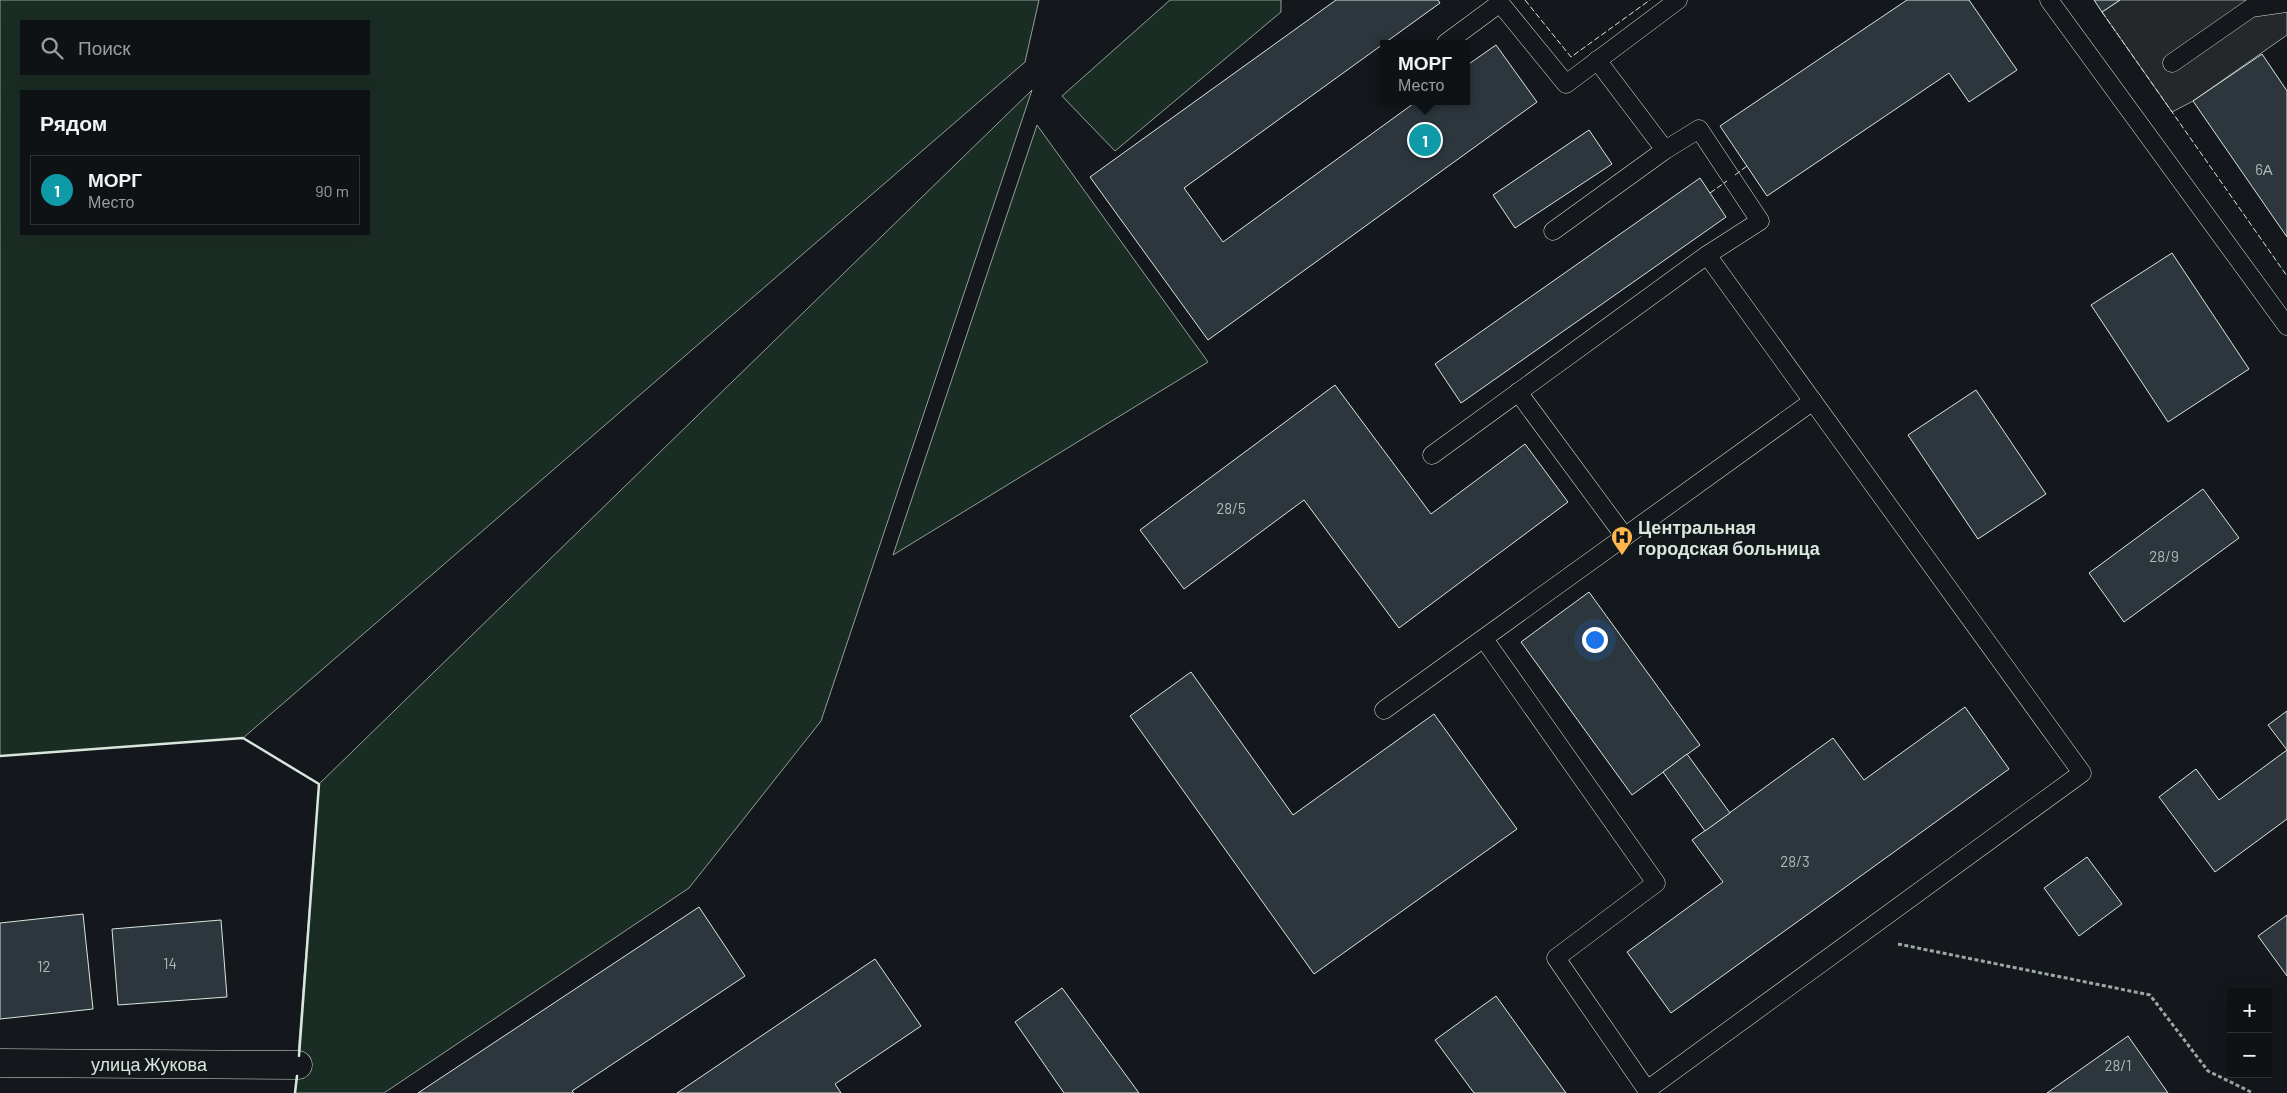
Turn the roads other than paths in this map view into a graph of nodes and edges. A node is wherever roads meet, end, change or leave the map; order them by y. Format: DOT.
graph roads {
  1 [pos="1678,0"];
  2 [pos="2049,0"];
  3 [pos="2287,3"];
  4 [pos="1450,40"];
  5 [pos="1597,60"];
  6 [pos="2172,63"];
  7 [pos="1665,150"];
  8 [pos="1553,231"];
  9 [pos="1707,255"];
  10 [pos="2287,326"];
  11 [pos="1518,392"];
  12 [pos="1813,401"];
  13 [pos="1432,455"];
  14 [pos="1625,537"];
  15 [pos="1484,639"];
  16 [pos="1384,710"];
  17 [pos="0,1063"];
  18 [pos="298,1065"];
  19 [pos="1648,1091"];
  1 -- 5 [label="lane"];
  2 -- 10 [label="lane"];
  3 -- 6 [label="lane"];
  4 -- 5 [label="lane"];
  5 -- 7 [label="lane"];
  7 -- 8 [label="lane"];
  7 -- 9 [label="lane"];
  9 -- 11 [label="lane"];
  9 -- 12 [label="lane"];
  11 -- 13 [label="lane"];
  11 -- 14 [label="lane"];
  12 -- 14 [label="lane"];
  12 -- 19 [label="lane"];
  14 -- 15 [label="lane"];
  15 -- 16 [label="lane"];
  15 -- 19 [label="lane"];
  17 -- 18 [label="street, улица Жукова"];
}
